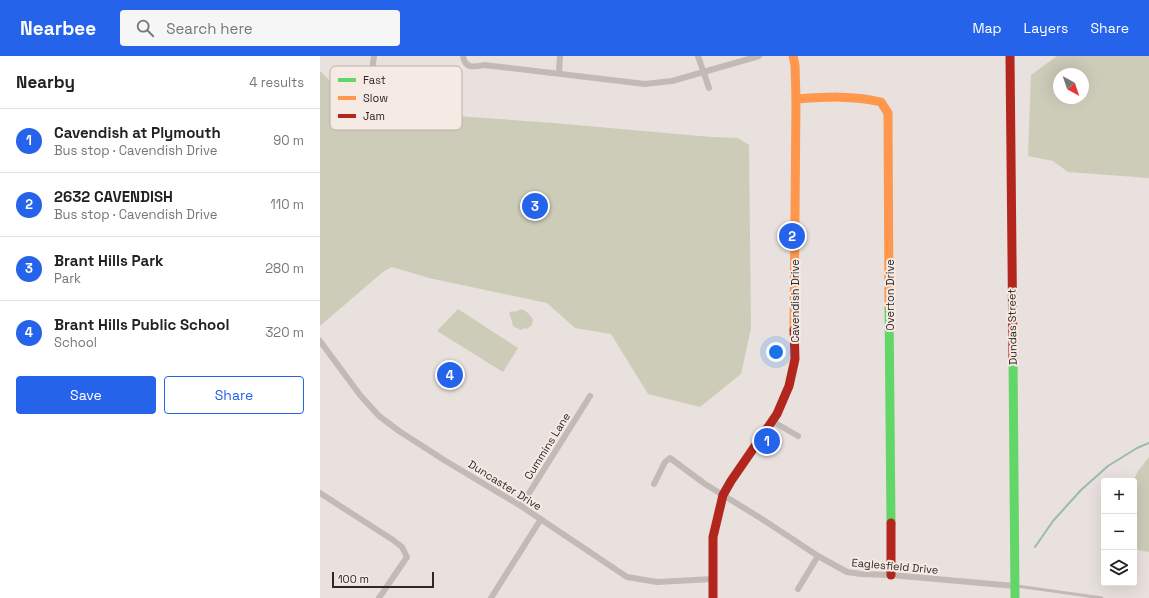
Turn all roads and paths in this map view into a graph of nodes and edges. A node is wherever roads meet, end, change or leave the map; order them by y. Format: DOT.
graph roads {
  1 [pos="374,56"];
  2 [pos="463,56"];
  3 [pos="560,56"];
  4 [pos="698,56"];
  5 [pos="759,56"];
  6 [pos="794,56"];
  7 [pos="1010,56"];
  8 [pos="373,66"];
  9 [pos="703,72"];
  10 [pos="559,73"];
  11 [pos="709,88"];
  12 [pos="796,99"];
  13 [pos="321,343"];
  14 [pos="590,396"];
  15 [pos="772,421"];
  16 [pos="798,436"];
  17 [pos="654,484"];
  18 [pos="320,493"];
  19 [pos="723,494"];
  20 [pos="521,506"];
  21 [pos="540,520"];
  22 [pos="818,556"];
  23 [pos="891,575"];
  24 [pos="713,579"];
  25 [pos="1015,586"];
  26 [pos="798,589"];
  27 [pos="379,598"];
  28 [pos="492,598"];
  29 [pos="713,598"];
  30 [pos="1015,598"];
  31 [pos="1102,598"];
  1 -- 8 [label="street"];
  2 -- 10 [label="street"];
  3 -- 10 [label="street"];
  4 -- 9 [label="street"];
  5 -- 9 [label="street"];
  6 -- 12 [label="street, Cavendish Drive"];
  7 -- 25 [label="street, Dundas Street"];
  9 -- 10 [label="street"];
  9 -- 11 [label="street"];
  12 -- 15 [label="street, Cavendish Drive"];
  12 -- 23 [label="street, Overton Drive"];
  13 -- 20 [label="street, Duncaster Drive"];
  14 -- 20 [label="street, Cummins Lane"];
  15 -- 16 [label="street"];
  15 -- 19 [label="street, Cavendish Drive"];
  17 -- 19 [label="street, Eaglesfield Drive"];
  18 -- 27 [label="street"];
  19 -- 22 [label="street, Eaglesfield Drive"];
  19 -- 24 [label="street, Cavendish Drive"];
  20 -- 21 [label="street, Duncaster Drive"];
  21 -- 24 [label="street, Duncaster Drive"];
  21 -- 28 [label="street"];
  22 -- 23 [label="street, Eaglesfield Drive"];
  22 -- 26 [label="street"];
  23 -- 25 [label="street, Eaglesfield Drive"];
  24 -- 29 [label="street, Cavendish Drive"];
  25 -- 30 [label="street, Dundas Street"];
  25 -- 31 [label="lane"];
}
